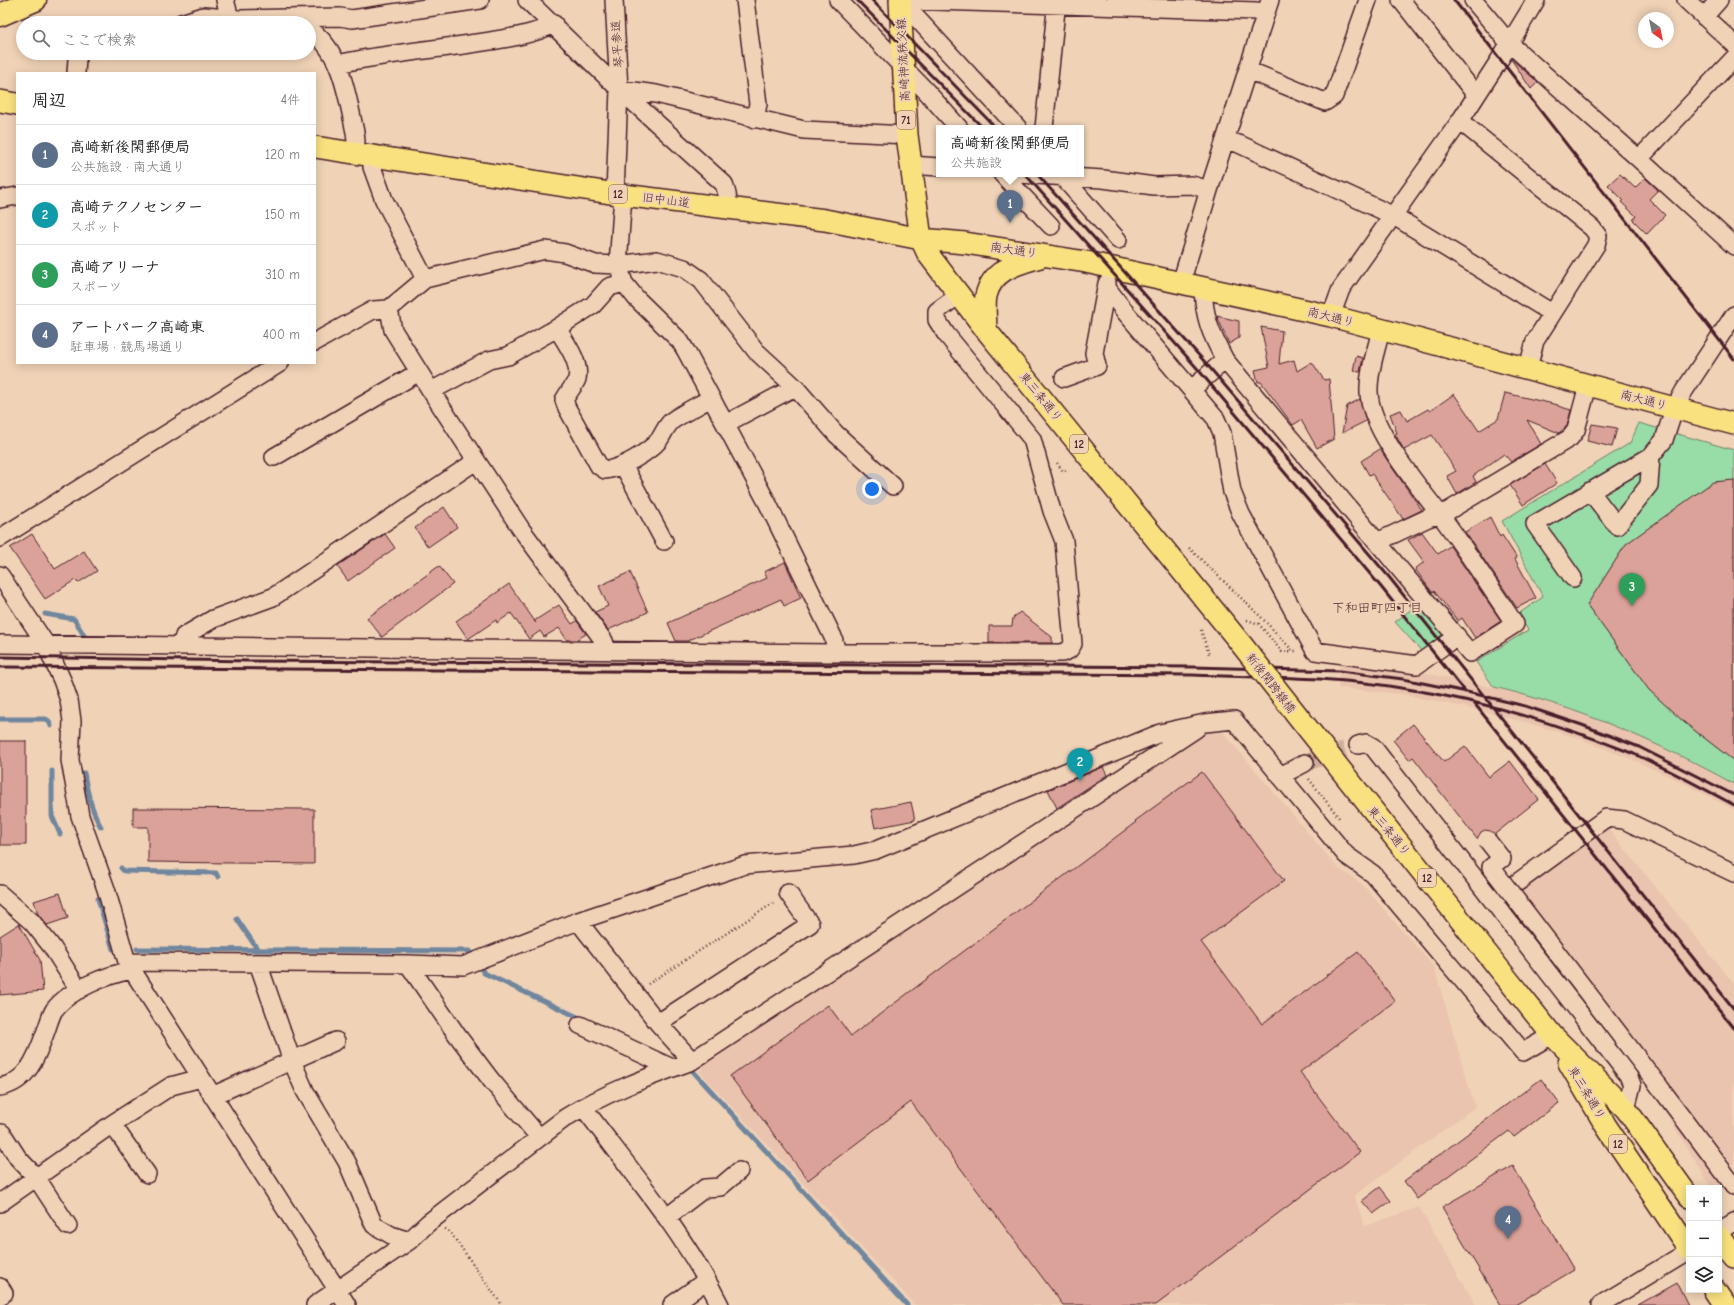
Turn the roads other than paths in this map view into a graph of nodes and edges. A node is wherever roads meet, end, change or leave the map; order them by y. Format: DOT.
graph roads {
  1 [pos="34,0"];
  2 [pos="225,0"];
  3 [pos="480,0"];
  4 [pos="527,0"];
  5 [pos="614,0"];
  6 [pos="745,0"];
  7 [pos="838,0"];
  8 [pos="901,0"];
  9 [pos="1270,0"];
  10 [pos="1368,0"];
  11 [pos="1401,0"];
  12 [pos="1473,0"];
  13 [pos="1536,0"];
  14 [pos="1686,0"];
  15 [pos="1719,0"];
  16 [pos="1057,3"];
  17 [pos="2,16"];
  18 [pos="228,16"];
  19 [pos="1264,17"];
  20 [pos="1704,17"];
  21 [pos="316,21"];
  22 [pos="554,24"];
  23 [pos="316,34"];
  24 [pos="1509,43"];
  25 [pos="1734,44"];
  26 [pos="1734,58"];
  27 [pos="77,60"];
  28 [pos="337,64"];
  29 [pos="903,67"];
  30 [pos="1248,70"];
  31 [pos="76,72"];
  32 [pos="619,89"];
  33 [pos="1476,95"];
  34 [pos="755,119"];
  35 [pos="1460,121"];
  36 [pos="956,125"];
  37 [pos="1015,125"];
  38 [pos="1044,125"];
  39 [pos="907,135"];
  40 [pos="1226,140"];
  41 [pos="316,147"];
  42 [pos="363,155"];
  43 [pos="1640,159"];
  44 [pos="911,165"];
  45 [pos="936,167"];
  46 [pos="1005,177"];
  47 [pos="1062,177"];
  48 [pos="1075,177"];
  49 [pos="1208,190"];
  50 [pos="619,194"];
  51 [pos="16,196"];
  52 [pos="0,199"];
  53 [pos="729,207"];
  54 [pos="1394,216"];
  55 [pos="1051,226"];
  56 [pos="921,239"];
  57 [pos="1118,240"];
  58 [pos="1734,246"];
  59 [pos="1047,255"];
  60 [pos="618,264"];
  61 [pos="1109,267"];
  62 [pos="425,280"];
  63 [pos="624,282"];
  64 [pos="1182,283"];
  65 [pos="1107,288"];
  66 [pos="1203,288"];
  67 [pos="959,295"];
  68 [pos="389,309"];
  69 [pos="1552,314"];
  70 [pos="1734,315"];
  71 [pos="1331,316"];
  72 [pos="557,328"];
  73 [pos="1381,329"];
  74 [pos="986,330"];
  75 [pos="316,341"];
  76 [pos="1225,360"];
  77 [pos="278,364"];
  78 [pos="1528,368"];
  79 [pos="419,372"];
  80 [pos="1064,378"];
  81 [pos="1588,385"];
  82 [pos="795,388"];
  83 [pos="1192,389"];
  84 [pos="431,391"];
  85 [pos="711,398"];
  86 [pos="1674,409"];
  87 [pos="725,424"];
  88 [pos="1734,424"];
  89 [pos="274,456"];
  90 [pos="1650,456"];
  91 [pos="476,461"];
  92 [pos="623,465"];
  93 [pos="893,486"];
  94 [pos="1590,491"];
  95 [pos="1439,514"];
  96 [pos="0,538"];
  97 [pos="664,541"];
  98 [pos="1377,542"];
  99 [pos="0,575"];
  100 [pos="1573,578"];
  101 [pos="1458,636"];
  102 [pos="45,643"];
  103 [pos="0,644"];
  104 [pos="1242,645"];
  105 [pos="181,646"];
  106 [pos="607,650"];
  107 [pos="833,653"];
  108 [pos="1301,720"];
  109 [pos="1205,723"];
  110 [pos="1358,744"];
  111 [pos="1302,765"];
  112 [pos="1280,776"];
  113 [pos="1487,840"];
  114 [pos="1734,873"];
  115 [pos="788,893"];
  116 [pos="0,894"];
  117 [pos="1491,902"];
  118 [pos="578,921"];
  119 [pos="258,963"];
  120 [pos="408,964"];
  121 [pos="130,966"];
  122 [pos="79,990"];
  123 [pos="658,1022"];
  124 [pos="580,1025"];
  125 [pos="1552,1035"];
  126 [pos="336,1041"];
  127 [pos="292,1061"];
  128 [pos="692,1061"];
  129 [pos="672,1068"];
  130 [pos="201,1078"];
  131 [pos="0,1086"];
  132 [pos="212,1096"];
  133 [pos="583,1107"];
  134 [pos="1626,1109"];
  135 [pos="112,1124"];
  136 [pos="0,1135"];
  137 [pos="539,1138"];
  138 [pos="739,1172"];
  139 [pos="147,1174"];
  140 [pos="36,1177"];
  141 [pos="1734,1186"];
  142 [pos="1686,1193"];
  143 [pos="0,1203"];
  144 [pos="667,1217"];
  145 [pos="1734,1222"];
  146 [pos="68,1226"];
  147 [pos="1722,1230"];
  148 [pos="408,1240"];
  149 [pos="1722,1240"];
  150 [pos="1686,1246"];
  151 [pos="1686,1252"];
  152 [pos="1734,1258"];
  153 [pos="708,1280"];
  154 [pos="0,1287"];
  155 [pos="337,1289"];
  156 [pos="1718,1293"];
  157 [pos="0,1297"];
  158 [pos="315,1305"];
  159 [pos="347,1305"];
  160 [pos="672,1305"];
  161 [pos="720,1305"];
  162 [pos="1600,1305"];
  163 [pos="1725,1305"];
  1 -- 17 [label="highway"];
  2 -- 18 [label="street"];
  3 -- 21 [label="street"];
  4 -- 22 [label="street"];
  5 -- 32 [label="street, 琴平参道"];
  6 -- 34 [label="street"];
  7 -- 29 [label="street"];
  8 -- 16 [label="street"];
  8 -- 29 [label="main road, 高崎神流秩父線 / 71"];
  8 -- 37 [label="street"];
  9 -- 19 [label="street"];
  10 -- 30 [label="street"];
  11 -- 33 [label="street"];
  12 -- 24 [label="street"];
  13 -- 24 [label="street"];
  14 -- 20 [label="street"];
  15 -- 20 [label="street"];
  16 -- 19 [label="street"];
  16 -- 38 [label="street"];
  19 -- 30 [label="street"];
  20 -- 25 [label="street"];
  22 -- 28 [label="street"];
  22 -- 32 [label="street"];
  23 -- 28 [label="street"];
  24 -- 33 [label="street"];
  24 -- 43 [label="street"];
  26 -- 43 [label="street"];
  27 -- 31 [label="street"];
  28 -- 42 [label="street"];
  29 -- 36 [label="street"];
  29 -- 39 [label="main road, 高崎神流秩父線 / 71"];
  30 -- 40 [label="street"];
  32 -- 34 [label="street"];
  32 -- 50 [label="street, 琴平参道"];
  32 -- 53 [label="street"];
  33 -- 35 [label="street"];
  34 -- 39 [label="street"];
  35 -- 54 [label="street"];
  35 -- 69 [label="street"];
  39 -- 44 [label="main road, 高崎神流秩父線 / 71"];
  40 -- 49 [label="street"];
  40 -- 54 [label="street"];
  41 -- 42 [label="main road, 旧中山道 / 12"];
  42 -- 50 [label="main road, 旧中山道 / 12"];
  42 -- 62 [label="street"];
  43 -- 58 [label="street"];
  44 -- 45 [label="street"];
  44 -- 56 [label="main road, 高崎神流秩父線 / 71"];
  46 -- 55 [label="street"];
  47 -- 57 [label="street"];
  48 -- 49 [label="street"];
  49 -- 64 [label="street"];
  50 -- 53 [label="main road, 旧中山道 / 12"];
  50 -- 60 [label="street, 琴平参道"];
  51 -- 52 [label="street"];
  53 -- 56 [label="main road, 旧中山道 / 12"];
  54 -- 69 [label="street"];
  54 -- 71 [label="street"];
  56 -- 59 [label="main road, 南大通り"];
  56 -- 67 [label="main road, 東三条通り / 12"];
  59 -- 61 [label="main road, 南大通り"];
  59 -- 74 [label="main road"];
  60 -- 62 [label="street"];
  60 -- 63 [label="street"];
  60 -- 82 [label="street"];
  61 -- 64 [label="main road, 南大通り"];
  61 -- 65 [label="street"];
  62 -- 68 [label="street"];
  63 -- 72 [label="street"];
  63 -- 85 [label="street"];
  64 -- 66 [label="main road, 南大通り"];
  65 -- 80 [label="street"];
  65 -- 83 [label="street"];
  66 -- 71 [label="main road, 南大通り"];
  66 -- 76 [label="street"];
  67 -- 74 [label="main road, 東三条通り / 12"];
  67 -- 107 [label="street"];
  68 -- 75 [label="street"];
  68 -- 79 [label="street"];
  69 -- 78 [label="street"];
  70 -- 86 [label="street"];
  71 -- 73 [label="main road, 南大通り"];
  72 -- 84 [label="street"];
  72 -- 92 [label="street"];
  73 -- 78 [label="main road, 南大通り"];
  73 -- 95 [label="street"];
  74 -- 104 [label="main road, 東三条通り / 12"];
  76 -- 83 [label="street"];
  76 -- 98 [label="street"];
  77 -- 96 [label="street"];
  78 -- 81 [label="main road, 南大通り"];
  79 -- 84 [label="street"];
  79 -- 89 [label="street"];
  81 -- 86 [label="main road, 南大通り"];
  81 -- 95 [label="street"];
  82 -- 87 [label="street"];
  82 -- 93 [label="street"];
  83 -- 101 [label="street"];
  84 -- 91 [label="street"];
  85 -- 87 [label="street"];
  85 -- 92 [label="street"];
  86 -- 88 [label="main road, 南大通り"];
  86 -- 90 [label="street"];
  87 -- 107 [label="street"];
  90 -- 94 [label="street"];
  90 -- 94 [label="street"];
  91 -- 105 [label="street"];
  91 -- 106 [label="street"];
  92 -- 97 [label="street"];
  94 -- 100 [label="street"];
  95 -- 98 [label="street"];
  95 -- 101 [label="street"];
  98 -- 101 [label="street"];
  99 -- 102 [label="street"];
  102 -- 103 [label="street"];
  102 -- 105 [label="street"];
  102 -- 121 [label="street"];
  104 -- 108 [label="main road, 新後閑跨線橋 / 12, bridge"];
  105 -- 106 [label="street"];
  106 -- 107 [label="street"];
  108 -- 125 [label="main road, 東三条通り / 12"];
  109 -- 112 [label="street"];
  109 -- 118 [label="street"];
  109 -- 128 [label="street"];
  110 -- 117 [label="street"];
  111 -- 112 [label="street"];
  112 -- 125 [label="street"];
  113 -- 141 [label="street, bridge"];
  114 -- 117 [label="street"];
  115 -- 123 [label="street"];
  116 -- 122 [label="street"];
  117 -- 134 [label="street"];
  118 -- 120 [label="street"];
  118 -- 123 [label="street"];
  119 -- 120 [label="street"];
  119 -- 121 [label="street"];
  119 -- 127 [label="street"];
  120 -- 137 [label="street"];
  121 -- 122 [label="street"];
  121 -- 130 [label="street"];
  122 -- 131 [label="street"];
  123 -- 128 [label="street"];
  124 -- 129 [label="street"];
  125 -- 134 [label="main road, 東三条通り / 12"];
  125 -- 150 [label="main road, 東三条通り / 12"];
  126 -- 127 [label="street"];
  127 -- 132 [label="street"];
  127 -- 148 [label="street"];
  128 -- 129 [label="street"];
  129 -- 133 [label="street"];
  130 -- 132 [label="street"];
  130 -- 135 [label="street"];
  132 -- 155 [label="street"];
  133 -- 137 [label="street"];
  133 -- 144 [label="street"];
  134 -- 142 [label="main road, 東三条通り / 12"];
  135 -- 139 [label="street"];
  135 -- 140 [label="street"];
  136 -- 140 [label="street"];
  137 -- 148 [label="street"];
  138 -- 144 [label="street"];
  140 -- 143 [label="street"];
  140 -- 146 [label="street"];
  144 -- 153 [label="street"];
  145 -- 147 [label="street"];
  148 -- 155 [label="street"];
  149 -- 152 [label="main road"];
  151 -- 162 [label="street"];
  153 -- 160 [label="street"];
  153 -- 161 [label="street"];
  154 -- 157 [label="street"];
  155 -- 158 [label="street"];
  155 -- 159 [label="street"];
  156 -- 163 [label="main road"];
}
